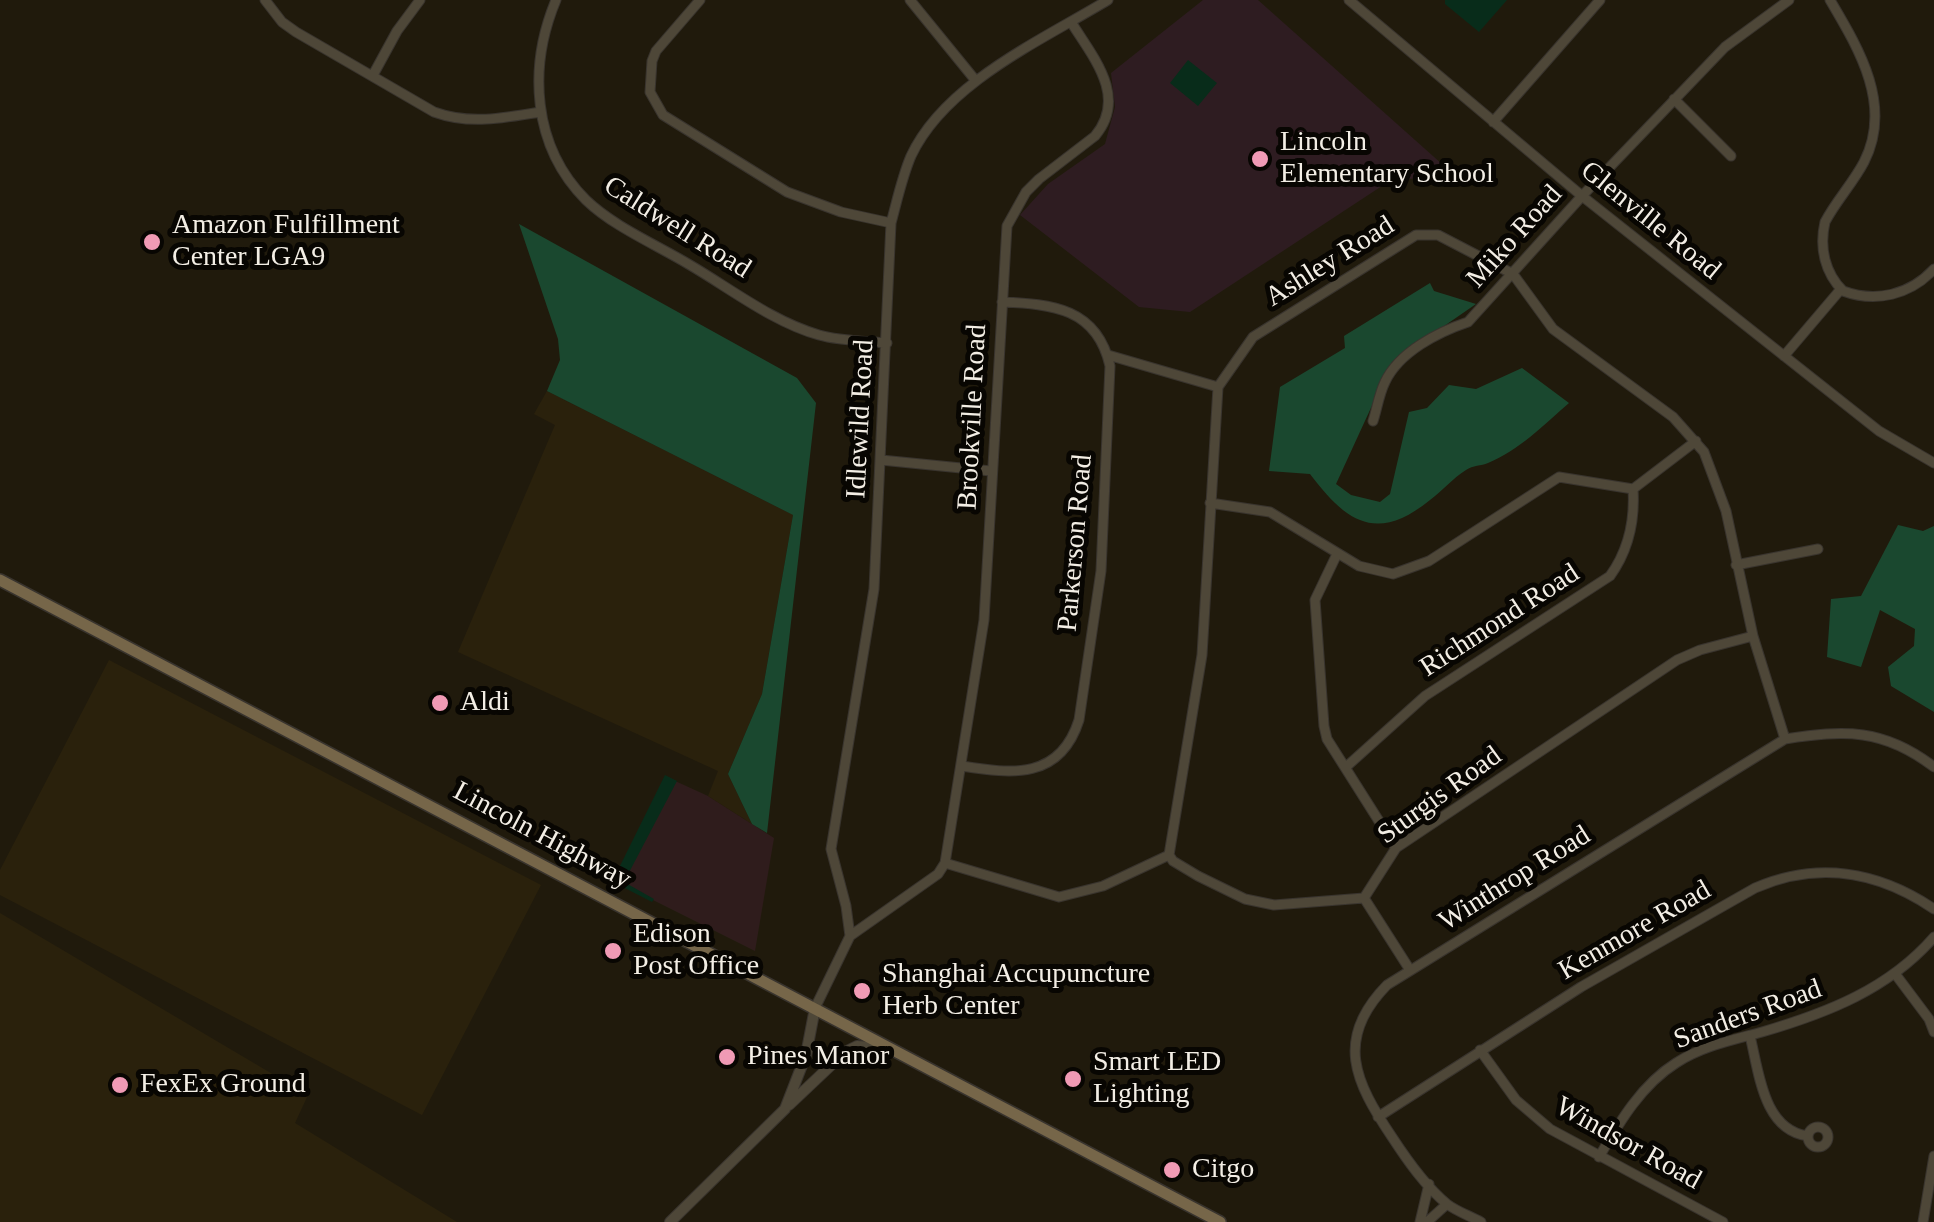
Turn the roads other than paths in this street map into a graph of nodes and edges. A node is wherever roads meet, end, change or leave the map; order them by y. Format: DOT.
graph roads {
  1 [pos="265,0"];
  2 [pos="420,0"];
  3 [pos="556,0"];
  4 [pos="700,0"];
  5 [pos="910,0"];
  6 [pos="1108,0"];
  7 [pos="1349,0"];
  8 [pos="1600,0"];
  9 [pos="1789,0"];
  10 [pos="1830,0"];
  11 [pos="1071,22"];
  12 [pos="373,75"];
  13 [pos="976,81"];
  14 [pos="1674,100"];
  15 [pos="540,112"];
  16 [pos="1493,122"];
  17 [pos="1731,156"];
  18 [pos="1582,196"];
  19 [pos="891,223"];
  20 [pos="1934,269"];
  21 [pos="1513,274"];
  22 [pos="1842,290"];
  23 [pos="1002,302"];
  24 [pos="887,343"];
  25 [pos="1108,355"];
  26 [pos="1784,356"];
  27 [pos="1218,387"];
  28 [pos="1373,422"];
  29 [pos="1696,441"];
  30 [pos="1934,448"];
  31 [pos="881,460"];
  32 [pos="1931,462"];
  33 [pos="991,471"];
  34 [pos="1633,489"];
  35 [pos="1210,504"];
  36 [pos="1818,549"];
  37 [pos="1337,554"];
  38 [pos="1736,565"];
  39 [pos="0,580"];
  40 [pos="1753,636"];
  41 [pos="1785,739"];
  42 [pos="962,766"];
  43 [pos="1346,767"];
  44 [pos="1934,767"];
  45 [pos="1396,848"];
  46 [pos="1169,855"];
  47 [pos="945,863"];
  48 [pos="1364,898"];
  49 [pos="1934,909"];
  50 [pos="850,936"];
  51 [pos="1934,937"];
  52 [pos="1410,970"];
  53 [pos="1896,975"];
  54 [pos="815,1008"];
  55 [pos="1934,1032"];
  56 [pos="1750,1036"];
  57 [pos="892,1048"];
  58 [pos="1480,1050"];
  59 [pos="785,1109"];
  60 [pos="1378,1117"];
  61 [pos="1808,1136"];
  62 [pos="1934,1156"];
  63 [pos="1599,1158"];
  64 [pos="1428,1184"];
  65 [pos="1447,1204"];
  66 [pos="673,1221"];
  67 [pos="1220,1222"];
  68 [pos="1423,1222"];
  69 [pos="1481,1222"];
  70 [pos="1723,1222"];
  71 [pos="1924,1222"];
  1 -- 12 [label="street"];
  2 -- 12 [label="street"];
  3 -- 15 [label="street, Caldwell Road"];
  4 -- 19 [label="street"];
  5 -- 13 [label="street"];
  6 -- 11 [label="street, Idlewild Road"];
  7 -- 16 [label="street, Glenville Road"];
  8 -- 16 [label="street"];
  9 -- 14 [label="street, Miko Road"];
  10 -- 22 [label="street"];
  11 -- 13 [label="street, Idlewild Road"];
  11 -- 23 [label="street, Brookville Road"];
  12 -- 15 [label="street"];
  13 -- 19 [label="street, Idlewild Road"];
  14 -- 17 [label="street"];
  14 -- 18 [label="street, Miko Road"];
  15 -- 24 [label="street, Caldwell Road"];
  16 -- 18 [label="street, Glenville Road"];
  18 -- 21 [label="street, Miko Road"];
  18 -- 26 [label="street, Glenville Road"];
  19 -- 24 [label="street, Idlewild Road"];
  20 -- 22 [label="street"];
  21 -- 27 [label="street, Ashley Road"];
  21 -- 28 [label="street, Miko Road"];
  21 -- 29 [label="street, Ashley Road"];
  22 -- 26 [label="street"];
  23 -- 25 [label="street"];
  23 -- 33 [label="street, Brookville Road"];
  24 -- 31 [label="street, Idlewild Road"];
  25 -- 27 [label="street"];
  25 -- 42 [label="street, Parkerson Road"];
  26 -- 32 [label="street, Glenville Road"];
  27 -- 35 [label="street"];
  29 -- 34 [label="street"];
  29 -- 38 [label="street, Ashley Road"];
  30 -- 32 [label="street"];
  31 -- 33 [label="street"];
  31 -- 50 [label="street, Idlewild Road"];
  33 -- 42 [label="street, Brookville Road"];
  34 -- 37 [label="street"];
  34 -- 43 [label="street, Richmond Road"];
  35 -- 37 [label="street"];
  35 -- 46 [label="street"];
  36 -- 38 [label="street"];
  37 -- 43 [label="street"];
  38 -- 40 [label="street, Ashley Road"];
  39 -- 54 [label="main road, Lincoln Highway"];
  40 -- 41 [label="street, Ashley Road"];
  40 -- 45 [label="street, Sturgis Road"];
  41 -- 44 [label="street, Winthrop Road"];
  41 -- 52 [label="street, Winthrop Road"];
  42 -- 47 [label="street, Brookville Road"];
  43 -- 45 [label="street"];
  45 -- 48 [label="street, Sturgis Road"];
  46 -- 47 [label="street"];
  46 -- 48 [label="street"];
  47 -- 50 [label="street"];
  48 -- 52 [label="street"];
  49 -- 58 [label="street, Kenmore Road"];
  50 -- 54 [label="street"];
  51 -- 53 [label="street, Sanders Road"];
  52 -- 60 [label="street, Winthrop Road"];
  53 -- 55 [label="street"];
  53 -- 56 [label="street, Sanders Road"];
  54 -- 57 [label="main road, Lincoln Highway"];
  54 -- 59 [label="street"];
  56 -- 61 [label="street"];
  56 -- 63 [label="street, Sanders Road"];
  57 -- 59 [label="street"];
  57 -- 67 [label="main road, Lincoln Highway"];
  58 -- 60 [label="street, Kenmore Road"];
  58 -- 63 [label="street, Windsor Road"];
  59 -- 66 [label="street"];
  60 -- 64 [label="street, Winthrop Road"];
  62 -- 71 [label="street"];
  63 -- 70 [label="street, Windsor Road"];
  64 -- 65 [label="street, Winthrop Road"];
  64 -- 68 [label="street"];
  65 -- 68 [label="street"];
  65 -- 69 [label="street, Winthrop Road"];
}
